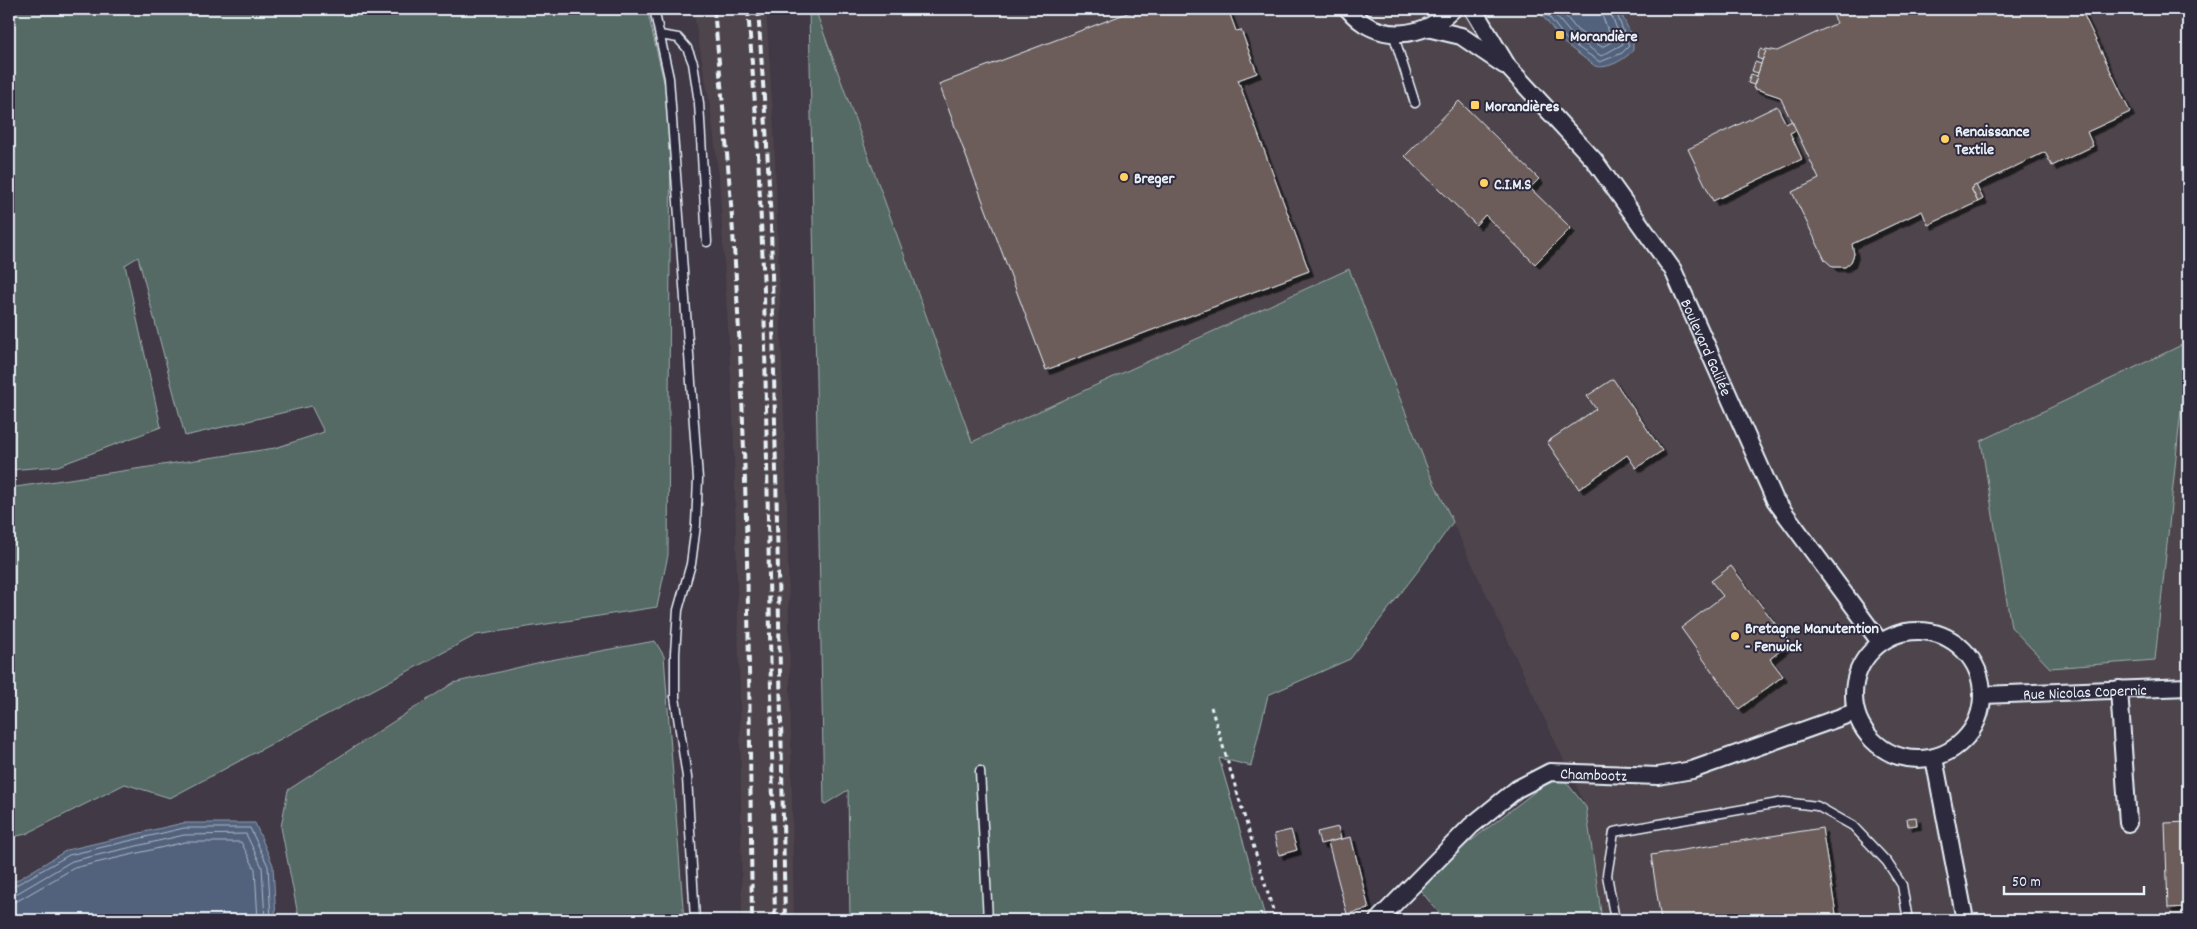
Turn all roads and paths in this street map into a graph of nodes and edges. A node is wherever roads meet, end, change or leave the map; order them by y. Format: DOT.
graph roads {
  1 [pos="654,9"];
  2 [pos="1348,9"];
  3 [pos="1453,9"];
  4 [pos="1473,9"];
  5 [pos="1427,28"];
  6 [pos="1393,33"];
  7 [pos="660,35"];
  8 [pos="1508,67"];
  9 [pos="1415,102"];
  10 [pos="707,242"];
  11 [pos="1880,642"];
  12 [pos="2188,687"];
  13 [pos="2119,689"];
  14 [pos="1983,695"];
  15 [pos="1211,707"];
  16 [pos="1855,712"];
  17 [pos="1934,758"];
  18 [pos="980,771"];
  19 [pos="2128,823"];
  20 [pos="695,920"];
  21 [pos="988,920"];
  22 [pos="1276,920"];
  23 [pos="1378,920"];
  24 [pos="1615,920"];
  25 [pos="1908,920"];
  26 [pos="1965,920"];
  1 -- 7 [label="lane"];
  2 -- 6 [label="street"];
  3 -- 5 [label="street"];
  4 -- 8 [label="street, Boulevard Galilée"];
  5 -- 6 [label="street"];
  5 -- 8 [label="street, Boulevard Galilée"];
  6 -- 9 [label="lane"];
  7 -- 10 [label="lane"];
  7 -- 20 [label="lane"];
  8 -- 11 [label="street, Boulevard Galilée"];
  11 -- 14 [label="street"];
  11 -- 16 [label="street"];
  12 -- 13 [label="street, Rue Nicolas Copernic"];
  13 -- 14 [label="street, Rue Nicolas Copernic"];
  13 -- 19 [label="street"];
  14 -- 17 [label="street"];
  15 -- 22 [label="path"];
  16 -- 17 [label="street"];
  16 -- 23 [label="street, Chambootz"];
  17 -- 26 [label="street"];
  18 -- 21 [label="lane"];
  24 -- 25 [label="lane"];
}
